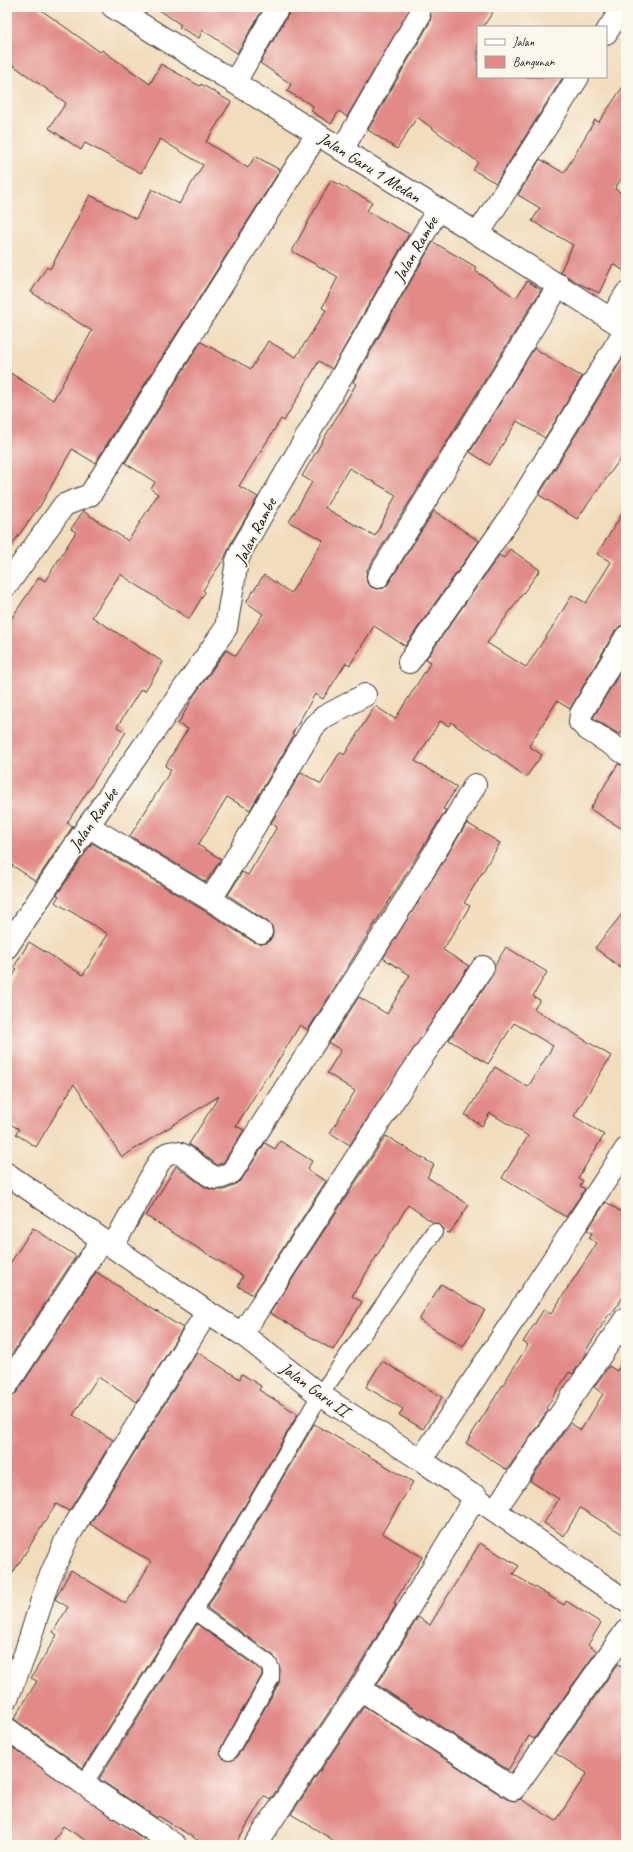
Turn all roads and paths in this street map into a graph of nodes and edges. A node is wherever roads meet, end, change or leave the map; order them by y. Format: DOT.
graph roads {
  1 [pos="113,7"];
  2 [pos="278,7"];
  3 [pos="623,7"];
  4 [pos="419,16"];
  5 [pos="607,31"];
  6 [pos="577,78"];
  7 [pos="235,82"];
  8 [pos="317,134"];
  9 [pos="342,150"];
  10 [pos="438,209"];
  11 [pos="478,234"];
  12 [pos="558,285"];
  13 [pos="626,294"];
  14 [pos="621,326"];
  15 [pos="378,577"];
  16 [pos="7,585"];
  17 [pos="626,637"];
  18 [pos="409,662"];
  19 [pos="365,695"];
  20 [pos="626,754"];
  21 [pos="475,786"];
  22 [pos="88,826"];
  23 [pos="210,899"];
  24 [pos="261,932"];
  25 [pos="7,947"];
  26 [pos="483,967"];
  27 [pos="626,1149"];
  28 [pos="7,1174"];
  29 [pos="434,1232"];
  30 [pos="108,1243"];
  31 [pos="207,1312"];
  32 [pos="626,1318"];
  33 [pos="242,1334"];
  34 [pos="7,1385"];
  35 [pos="320,1395"];
  36 [pos="422,1460"];
  37 [pos="476,1496"];
  38 [pos="495,1510"];
  39 [pos="626,1601"];
  40 [pos="194,1612"];
  41 [pos="626,1631"];
  42 [pos="360,1689"];
  43 [pos="7,1698"];
  44 [pos="7,1729"];
  45 [pos="229,1752"];
  46 [pos="84,1784"];
  47 [pos="175,1845"];
  48 [pos="255,1845"];
  1 -- 7 [label="street, Jalan Garu 1 Medan"];
  2 -- 7 [label="street"];
  3 -- 5 [label="street"];
  4 -- 9 [label="street"];
  6 -- 11 [label="street"];
  7 -- 8 [label="street, Jalan Garu 1 Medan"];
  8 -- 9 [label="street, Jalan Garu 1 Medan"];
  8 -- 16 [label="street"];
  9 -- 10 [label="street, Jalan Garu 1 Medan"];
  10 -- 11 [label="street, Jalan Garu 1 Medan"];
  10 -- 22 [label="street, Jalan Rambe"];
  11 -- 12 [label="street, Jalan Garu 1 Medan"];
  12 -- 14 [label="street, Jalan Garu 1 Medan"];
  12 -- 15 [label="street"];
  13 -- 14 [label="street"];
  14 -- 18 [label="street"];
  17 -- 20 [label="street"];
  19 -- 23 [label="street"];
  21 -- 30 [label="street"];
  22 -- 23 [label="street"];
  22 -- 25 [label="street, Jalan Rambe"];
  23 -- 24 [label="street"];
  26 -- 33 [label="street"];
  27 -- 36 [label="street"];
  28 -- 30 [label="street, Jalan Garu II"];
  29 -- 35 [label="lane"];
  30 -- 31 [label="street, Jalan Garu II"];
  30 -- 34 [label="street"];
  31 -- 33 [label="street, Jalan Garu II"];
  31 -- 43 [label="street"];
  32 -- 38 [label="street"];
  33 -- 35 [label="street, Jalan Garu II"];
  35 -- 36 [label="street, Jalan Garu II"];
  35 -- 40 [label="lane"];
  36 -- 37 [label="street, Jalan Garu II"];
  37 -- 38 [label="street, Jalan Garu II"];
  37 -- 42 [label="street"];
  38 -- 39 [label="street, Jalan Garu II"];
  40 -- 45 [label="lane"];
  40 -- 46 [label="lane"];
  41 -- 42 [label="street"];
  42 -- 48 [label="street"];
  44 -- 46 [label="street"];
  46 -- 47 [label="street"];
}
